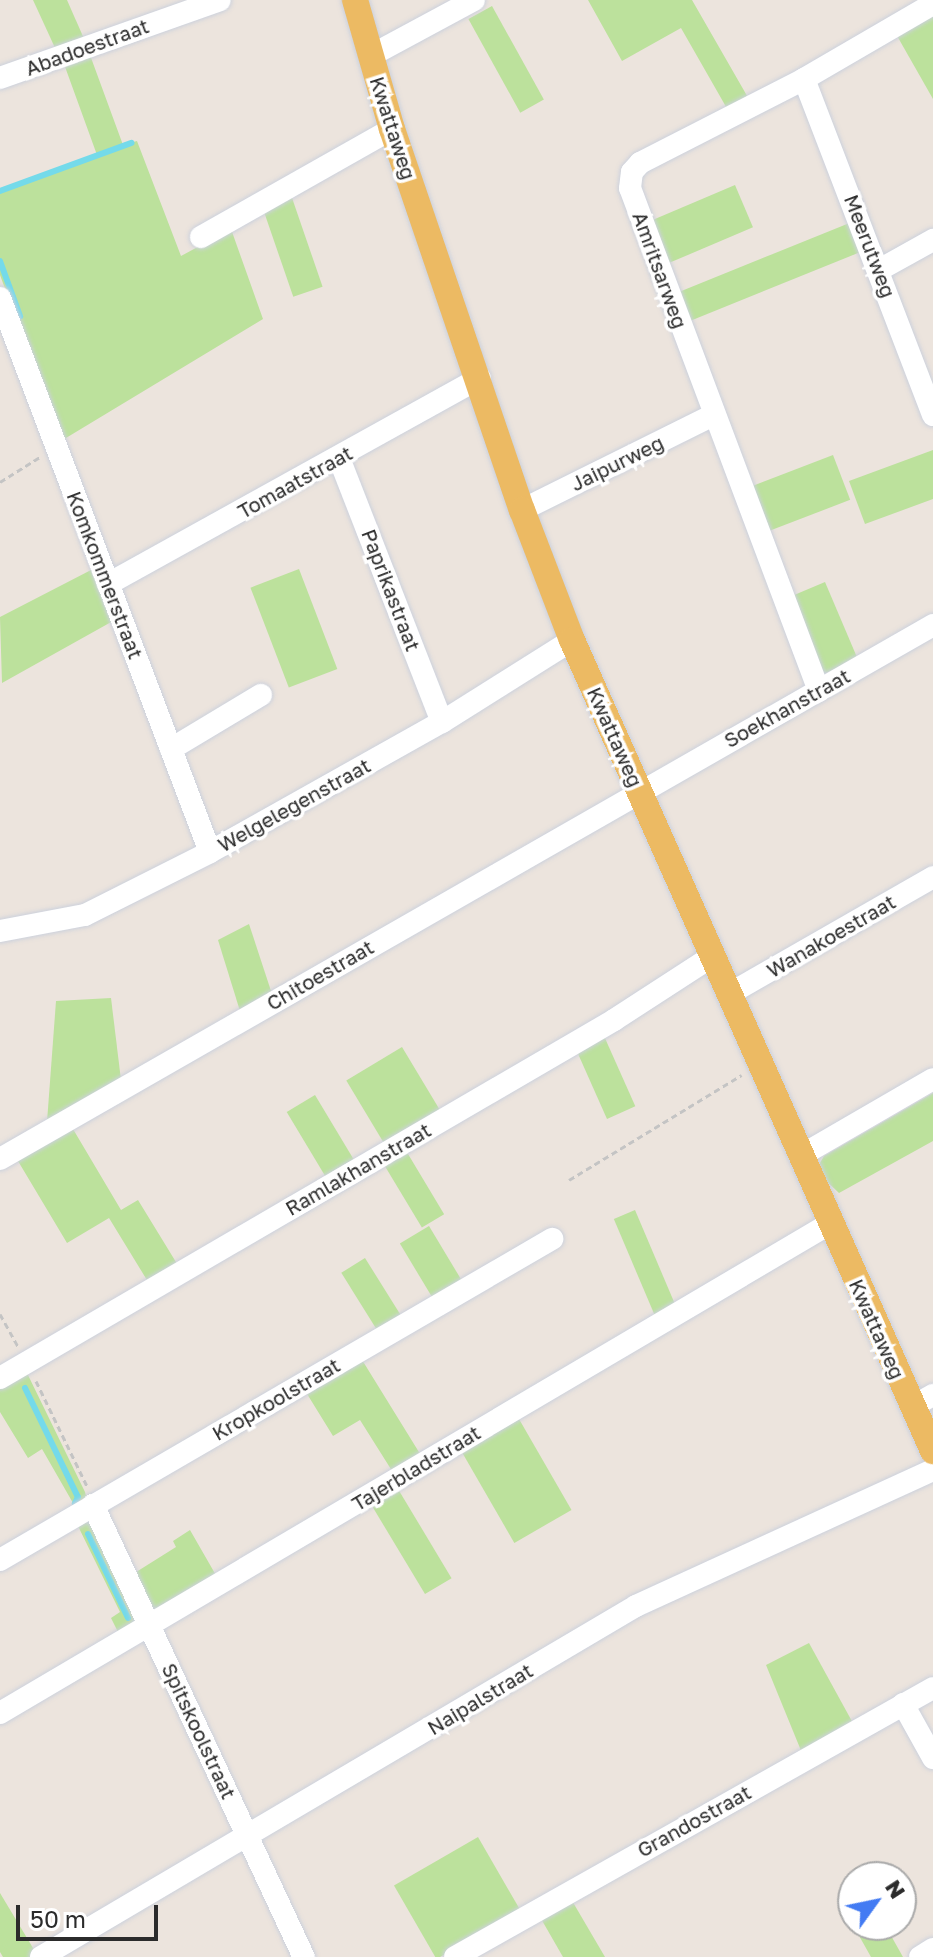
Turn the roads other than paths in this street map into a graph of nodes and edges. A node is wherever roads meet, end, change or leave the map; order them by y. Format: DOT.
graph roads {
  1 [pos="220,0"];
  2 [pos="355,0"];
  3 [pos="474,0"];
  4 [pos="933,4"];
  5 [pos="370,56"];
  6 [pos="0,78"];
  7 [pos="804,79"];
  8 [pos="392,129"];
  9 [pos="201,237"];
  10 [pos="933,240"];
  11 [pos="879,270"];
  12 [pos="2,308"];
  13 [pos="480,378"];
  14 [pos="928,386"];
  15 [pos="713,415"];
  16 [pos="933,415"];
  17 [pos="339,458"];
  18 [pos="522,510"];
  19 [pos="108,584"];
  20 [pos="933,625"];
  21 [pos="572,640"];
  22 [pos="819,691"];
  23 [pos="261,695"];
  24 [pos="442,722"];
  25 [pos="171,749"];
  26 [pos="640,790"];
  27 [pos="210,852"];
  28 [pos="933,877"];
  29 [pos="0,931"];
  30 [pos="714,955"];
  31 [pos="729,994"];
  32 [pos="933,1079"];
  33 [pos="802,1155"];
  34 [pos="0,1159"];
  35 [pos="831,1223"];
  36 [pos="552,1239"];
  37 [pos="0,1378"];
  38 [pos="922,1401"];
  39 [pos="933,1451"];
  40 [pos="933,1470"];
  41 [pos="95,1504"];
  42 [pos="0,1560"];
  43 [pos="150,1626"];
  44 [pos="933,1688"];
  45 [pos="903,1704"];
  46 [pos="0,1713"];
  47 [pos="926,1726"];
  48 [pos="933,1758"];
  49 [pos="247,1836"];
  50 [pos="933,1949"];
  51 [pos="41,1957"];
  52 [pos="304,1957"];
  53 [pos="455,1957"];
  54 [pos="920,1957"];
  1 -- 6 [label="street, Abadoestraat"];
  2 -- 5 [label="main road, Kwattaweg"];
  3 -- 5 [label="street"];
  4 -- 7 [label="street, Amritsarweg"];
  5 -- 8 [label="main road, Kwattaweg"];
  7 -- 11 [label="street, Meerutweg"];
  7 -- 15 [label="street, Amritsarweg"];
  8 -- 9 [label="street"];
  8 -- 13 [label="main road, Kwattaweg"];
  10 -- 11 [label="street"];
  11 -- 14 [label="street, Meerutweg"];
  12 -- 19 [label="street, Komkommerstraat"];
  13 -- 17 [label="street, Tomaatstraat"];
  13 -- 18 [label="main road, Kwattaweg"];
  14 -- 16 [label="street, Meerutweg"];
  15 -- 18 [label="street, Jaipurweg"];
  15 -- 22 [label="street, Amritsarweg"];
  17 -- 19 [label="street, Tomaatstraat"];
  17 -- 24 [label="street, Paprikastraat"];
  18 -- 21 [label="main road, Kwattaweg"];
  19 -- 25 [label="street, Komkommerstraat"];
  20 -- 22 [label="street, Soekhanstraat"];
  21 -- 24 [label="street, Welgelegenstraat"];
  21 -- 26 [label="main road, Kwattaweg"];
  22 -- 26 [label="street, Soekhanstraat"];
  23 -- 25 [label="street"];
  24 -- 27 [label="street, Welgelegenstraat"];
  25 -- 27 [label="street, Komkommerstraat"];
  26 -- 30 [label="main road, Kwattaweg"];
  26 -- 34 [label="street, Chitoestraat"];
  27 -- 29 [label="street, Welgelegenstraat"];
  28 -- 31 [label="street, Wanakoestraat"];
  30 -- 31 [label="main road, Kwattaweg"];
  30 -- 37 [label="street, Ramlakhanstraat"];
  31 -- 33 [label="main road, Kwattaweg"];
  32 -- 33 [label="street"];
  33 -- 35 [label="main road, Kwattaweg"];
  35 -- 38 [label="main road, Kwattaweg"];
  35 -- 43 [label="street, Tajerbladstraat"];
  36 -- 41 [label="street, Kropkoolstraat"];
  38 -- 39 [label="main road, Kwattaweg"];
  40 -- 49 [label="street, Naipalstraat"];
  41 -- 42 [label="street, Kropkoolstraat"];
  41 -- 43 [label="street, Spitskoolstraat"];
  43 -- 46 [label="street, Tajerbladstraat"];
  43 -- 49 [label="street, Spitskoolstraat"];
  44 -- 45 [label="street, Grandostraat"];
  45 -- 47 [label="street"];
  45 -- 53 [label="street, Grandostraat"];
  47 -- 48 [label="street"];
  49 -- 51 [label="street, Naipalstraat"];
  49 -- 52 [label="street, Spitskoolstraat"];
  50 -- 54 [label="street"];
}
